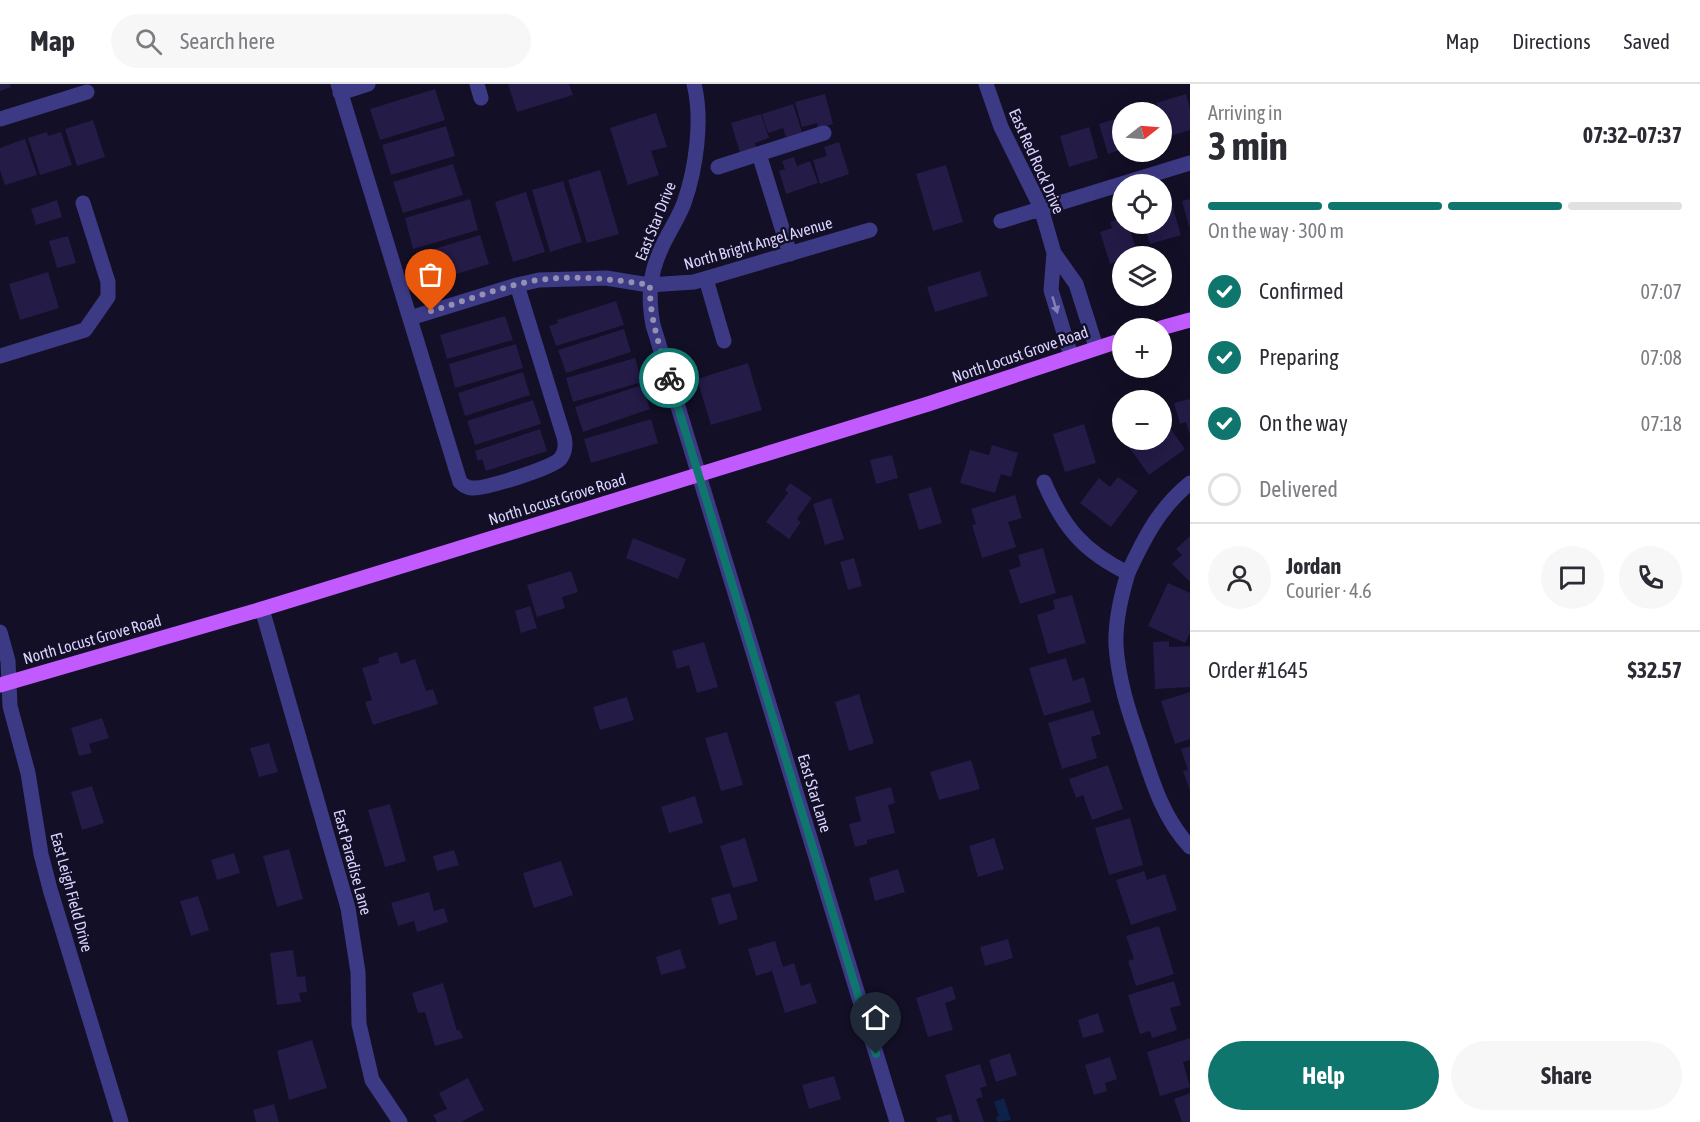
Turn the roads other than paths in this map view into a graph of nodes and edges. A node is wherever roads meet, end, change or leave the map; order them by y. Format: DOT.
graph roads {
  1 [pos="368,84"];
  2 [pos="694,84"];
  3 [pos="986,84"];
  4 [pos="339,88"];
  5 [pos="87,92"];
  6 [pos="0,119"];
  7 [pos="824,134"];
  8 [pos="759,154"];
  9 [pos="1190,163"];
  10 [pos="718,167"];
  11 [pos="83,203"];
  12 [pos="1041,208"];
  13 [pos="1001,221"];
  14 [pos="870,230"];
  15 [pos="1054,253"];
  16 [pos="790,254"];
  17 [pos="706,279"];
  18 [pos="517,285"];
  19 [pos="650,285"];
  20 [pos="410,318"];
  21 [pos="1190,320"];
  22 [pos="1172,325"];
  23 [pos="724,341"];
  24 [pos="1112,343"];
  25 [pos="1096,347"];
  26 [pos="0,356"];
  27 [pos="1071,356"];
  28 [pos="698,474"];
  29 [pos="1044,482"];
  30 [pos="1190,483"];
  31 [pos="1128,573"];
  32 [pos="262,609"];
  33 [pos="0,632"];
  34 [pos="4,683"];
  35 [pos="1190,847"];
  36 [pos="121,1122"];
  37 [pos="399,1122"];
  38 [pos="897,1122"];
  1 -- 4 [label="street"];
  2 -- 19 [label="street, East Star Drive"];
  3 -- 12 [label="street, East Red Rock Drive"];
  4 -- 20 [label="street"];
  5 -- 6 [label="street"];
  7 -- 8 [label="street"];
  8 -- 10 [label="street"];
  8 -- 16 [label="street"];
  9 -- 12 [label="street"];
  11 -- 26 [label="street"];
  12 -- 13 [label="street"];
  12 -- 15 [label="street, East Red Rock Drive"];
  14 -- 16 [label="street, North Bright Angel Avenue"];
  15 -- 25 [label="street, East Red Rock Drive"];
  15 -- 27 [label="street, East Red Rock Drive, one-way"];
  16 -- 17 [label="street, North Bright Angel Avenue"];
  17 -- 19 [label="street, North Bright Angel Avenue"];
  17 -- 23 [label="street"];
  18 -- 19 [label="street, North Bright Angel Avenue"];
  18 -- 20 [label="street, North Bright Angel Avenue"];
  18 -- 20 [label="street"];
  19 -- 28 [label="street, East Star Drive"];
  21 -- 22 [label="main road"];
  24 -- 25 [label="main road, North Locust Grove Road"];
  25 -- 27 [label="main road, North Locust Grove Road"];
  27 -- 28 [label="main road, North Locust Grove Road"];
  28 -- 32 [label="main road, North Locust Grove Road"];
  28 -- 38 [label="street, East Star Lane"];
  29 -- 31 [label="street"];
  30 -- 31 [label="street"];
  31 -- 35 [label="street"];
  32 -- 34 [label="main road, North Locust Grove Road"];
  32 -- 37 [label="street, East Paradise Lane"];
  33 -- 34 [label="street, East Leigh Field Drive"];
  34 -- 36 [label="street, East Leigh Field Drive"];
}
